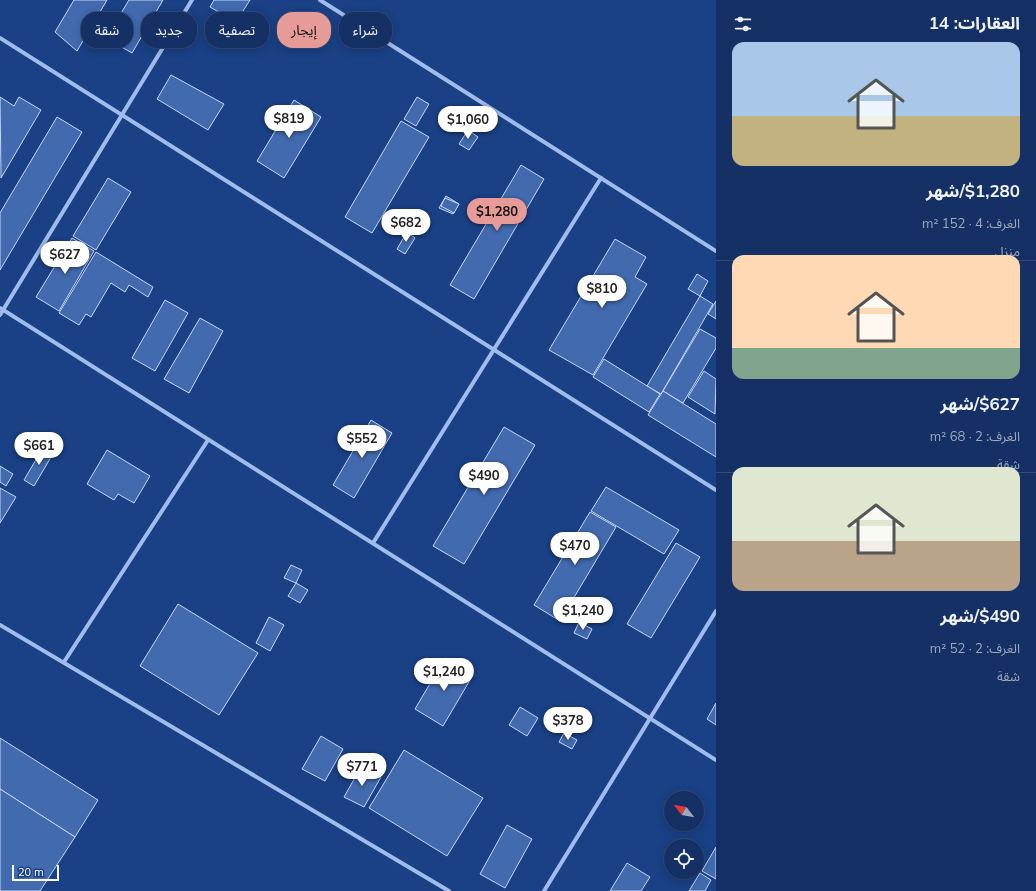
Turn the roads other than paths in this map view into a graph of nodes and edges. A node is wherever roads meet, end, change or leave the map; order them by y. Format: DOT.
graph roads {
  1 [pos="192,0"];
  2 [pos="320,0"];
  3 [pos="0,38"];
  4 [pos="122,115"];
  5 [pos="602,178"];
  6 [pos="716,251"];
  7 [pos="2,309"];
  8 [pos="0,315"];
  9 [pos="494,350"];
  10 [pos="208,440"];
  11 [pos="716,490"];
  12 [pos="373,543"];
  13 [pos="716,611"];
  14 [pos="0,625"];
  15 [pos="64,662"];
  16 [pos="650,718"];
  17 [pos="716,760"];
  18 [pos="448,891"];
  19 [pos="544,891"];
  1 -- 4 [label="street"];
  2 -- 5 [label="street"];
  3 -- 4 [label="street"];
  4 -- 7 [label="street"];
  4 -- 9 [label="street"];
  5 -- 6 [label="street"];
  5 -- 9 [label="street"];
  7 -- 8 [label="street"];
  7 -- 10 [label="street"];
  9 -- 11 [label="street"];
  9 -- 12 [label="street"];
  10 -- 12 [label="street"];
  10 -- 15 [label="street"];
  12 -- 16 [label="street"];
  13 -- 16 [label="street"];
  14 -- 15 [label="street"];
  15 -- 18 [label="street"];
  16 -- 17 [label="street"];
  16 -- 19 [label="street"];
}
